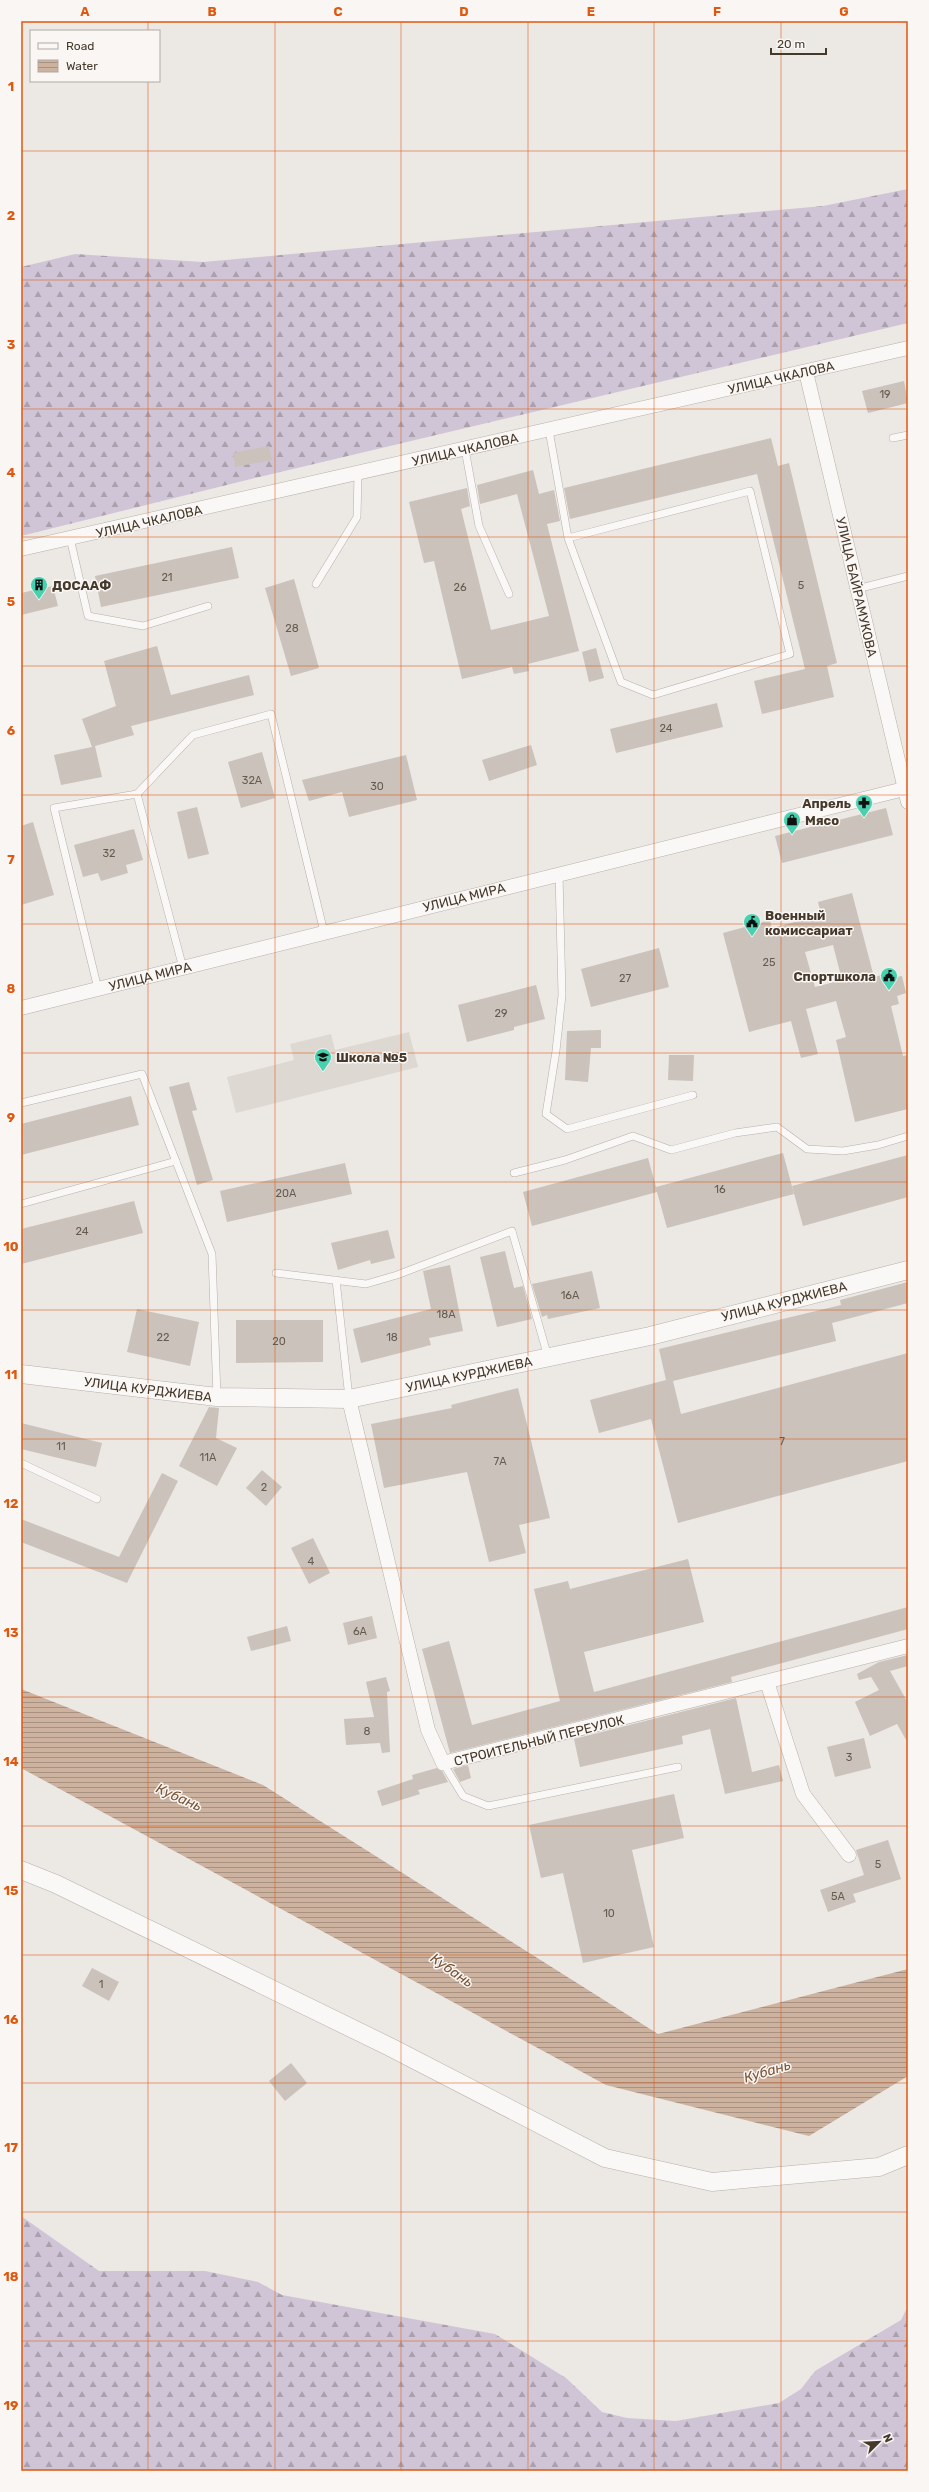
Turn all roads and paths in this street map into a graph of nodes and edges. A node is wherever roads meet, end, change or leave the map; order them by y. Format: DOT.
graph roads {
  1 [pos="908,348"];
  2 [pos="806,372"];
  3 [pos="549,430"];
  4 [pos="908,435"];
  5 [pos="893,438"];
  6 [pos="465,449"];
  7 [pos="358,473"];
  8 [pos="70,538"];
  9 [pos="568,538"];
  10 [pos="21,549"];
  11 [pos="908,576"];
  12 [pos="316,584"];
  13 [pos="857,589"];
  14 [pos="509,594"];
  15 [pos="208,606"];
  16 [pos="907,793"];
  17 [pos="137,794"];
  18 [pos="559,874"];
  19 [pos="324,932"];
  20 [pos="183,968"];
  21 [pos="98,989"];
  22 [pos="21,1008"];
  23 [pos="693,1095"];
  24 [pos="21,1103"];
  25 [pos="908,1136"];
  26 [pos="176,1161"];
  27 [pos="514,1173"];
  28 [pos="21,1204"];
  29 [pos="908,1270"];
  30 [pos="276,1273"];
  31 [pos="336,1280"];
  32 [pos="548,1357"];
  33 [pos="21,1374"];
  34 [pos="217,1397"];
  35 [pos="350,1399"];
  36 [pos="21,1463"];
  37 [pos="97,1499"];
  38 [pos="908,1646"];
  39 [pos="767,1682"];
  40 [pos="443,1763"];
  41 [pos="678,1767"];
  42 [pos="850,1855"];
  43 [pos="21,1870"];
  44 [pos="908,2155"];
  1 -- 2 [label="street, УЛИЦА ЧКАЛОВА"];
  2 -- 3 [label="street, УЛИЦА ЧКАЛОВА"];
  2 -- 13 [label="street, УЛИЦА БАЙРАМУКОВА"];
  3 -- 6 [label="street, УЛИЦА ЧКАЛОВА"];
  3 -- 9 [label="lane"];
  4 -- 5 [label="lane"];
  6 -- 7 [label="street, УЛИЦА ЧКАЛОВА"];
  6 -- 14 [label="lane"];
  7 -- 8 [label="street, УЛИЦА ЧКАЛОВА"];
  7 -- 12 [label="lane"];
  8 -- 10 [label="street, УЛИЦА ЧКАЛОВА"];
  8 -- 15 [label="lane"];
  9 -- 9 [label="lane"];
  11 -- 13 [label="lane"];
  13 -- 16 [label="street, УЛИЦА БАЙРАМУКОВА"];
  16 -- 18 [label="street, УЛИЦА МИРА"];
  17 -- 19 [label="lane"];
  17 -- 20 [label="lane"];
  17 -- 21 [label="lane"];
  18 -- 19 [label="street, УЛИЦА МИРА"];
  18 -- 23 [label="lane"];
  19 -- 20 [label="street, УЛИЦА МИРА"];
  20 -- 21 [label="street, УЛИЦА МИРА"];
  21 -- 22 [label="street, УЛИЦА МИРА"];
  24 -- 26 [label="lane"];
  25 -- 27 [label="lane"];
  26 -- 28 [label="lane"];
  26 -- 34 [label="lane"];
  29 -- 32 [label="street, УЛИЦА КУРДЖИЕВА"];
  30 -- 31 [label="lane"];
  31 -- 32 [label="lane"];
  31 -- 35 [label="lane"];
  32 -- 35 [label="street, УЛИЦА КУРДЖИЕВА"];
  33 -- 34 [label="street, УЛИЦА КУРДЖИЕВА"];
  34 -- 35 [label="street, УЛИЦА КУРДЖИЕВА"];
  35 -- 40 [label="street, СТРОИТЕЛЬНЫЙ ПЕРЕУЛОК"];
  36 -- 37 [label="lane"];
  38 -- 39 [label="street, СТРОИТЕЛЬНЫЙ ПЕРЕУЛОК"];
  39 -- 40 [label="street, СТРОИТЕЛЬНЫЙ ПЕРЕУЛОК"];
  39 -- 42 [label="street"];
  40 -- 41 [label="lane"];
  43 -- 44 [label="street"];
}
